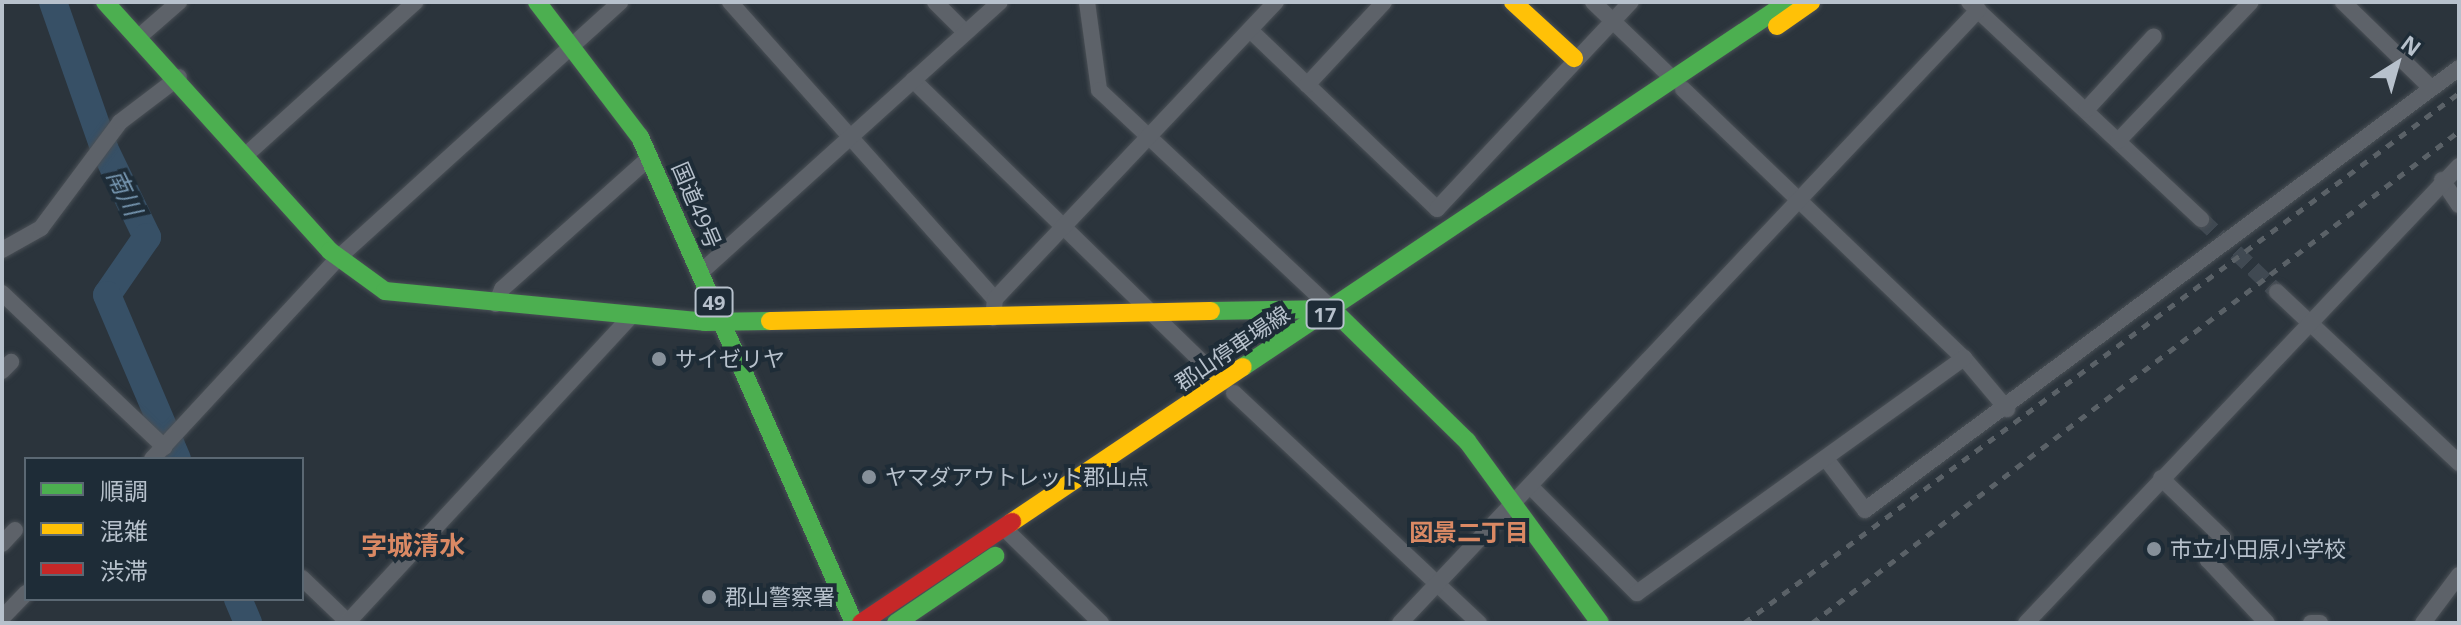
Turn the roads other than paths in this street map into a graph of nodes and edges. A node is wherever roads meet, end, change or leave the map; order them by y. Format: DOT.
graph roads {
  1 [pos="105,2"];
  2 [pos="179,2"];
  3 [pos="415,2"];
  4 [pos="537,2"];
  5 [pos="620,2"];
  6 [pos="730,2"];
  7 [pos="935,2"];
  8 [pos="1000,2"];
  9 [pos="1087,2"];
  10 [pos="1276,2"];
  11 [pos="1384,2"];
  12 [pos="1513,2"];
  13 [pos="1593,2"];
  14 [pos="1631,2"];
  15 [pos="1788,2"];
  16 [pos="1811,2"];
  17 [pos="2251,2"];
  18 [pos="2343,2"];
  19 [pos="1974,6"];
  20 [pos="1613,21"];
  21 [pos="1250,30"];
  22 [pos="965,32"];
  23 [pos="140,36"];
  24 [pos="2154,36"];
  25 [pos="571,44"];
  26 [pos="1574,58"];
  27 [pos="2459,68"];
  28 [pos="179,77"];
  29 [pos="913,80"];
  30 [pos="1678,84"];
  31 [pos="1307,85"];
  32 [pos="2431,88"];
  33 [pos="2086,110"];
  34 [pos="1151,137"];
  35 [pos="850,138"];
  36 [pos="2118,141"];
  37 [pos="247,154"];
  38 [pos="650,157"];
  39 [pos="2459,166"];
  40 [pos="2442,180"];
  41 [pos="1799,197"];
  42 [pos="2459,205"];
  43 [pos="2201,219"];
  44 [pos="1061,230"];
  45 [pos="2,250"];
  46 [pos="338,258"];
  47 [pos="700,273"];
  48 [pos="2277,292"];
  49 [pos="2,293"];
  50 [pos="995,299"];
  51 [pos="496,304"];
  52 [pos="1150,314"];
  53 [pos="1336,315"];
  54 [pos="631,316"];
  55 [pos="993,318"];
  56 [pos="2309,320"];
  57 [pos="724,322"];
  58 [pos="1964,358"];
  59 [pos="1228,388"];
  60 [pos="2007,409"];
  61 [pos="158,453"];
  62 [pos="1826,459"];
  63 [pos="2459,463"];
  64 [pos="2161,478"];
  65 [pos="1531,487"];
  66 [pos="1513,503"];
  67 [pos="15,530"];
  68 [pos="1011,536"];
  69 [pos="2,544"];
  70 [pos="2459,575"];
  71 [pos="304,580"];
  72 [pos="1437,585"];
  73 [pos="24,595"];
  74 [pos="2,618"];
  75 [pos="348,623"];
  76 [pos="854,623"];
  77 [pos="861,623"];
  78 [pos="896,623"];
  79 [pos="1101,623"];
  80 [pos="1400,623"];
  81 [pos="1479,623"];
  82 [pos="1600,623"];
  83 [pos="2026,623"];
  84 [pos="2267,623"];
  85 [pos="2311,623"];
  86 [pos="2320,623"];
  87 [pos="2423,623"];
  1 -- 23 [label="main road"];
  2 -- 23 [label="street"];
  3 -- 37 [label="street"];
  4 -- 25 [label="main road, 国道49号 / 49"];
  5 -- 25 [label="street"];
  6 -- 35 [label="street"];
  7 -- 22 [label="street"];
  8 -- 22 [label="street"];
  9 -- 34 [label="street"];
  10 -- 21 [label="street"];
  11 -- 31 [label="street"];
  12 -- 26 [label="main road"];
  13 -- 20 [label="street"];
  14 -- 20 [label="street"];
  15 -- 30 [label="main road, 郡山停車場線 / 17"];
  16 -- 30 [label="main road, 郡山停車場線 / 17"];
  17 -- 36 [label="street"];
  18 -- 32 [label="street"];
  19 -- 33 [label="street"];
  19 -- 41 [label="street"];
  20 -- 26 [label="street"];
  20 -- 30 [label="street"];
  21 -- 31 [label="street"];
  21 -- 34 [label="street"];
  22 -- 29 [label="street"];
  23 -- 28 [label="main road"];
  24 -- 33 [label="street"];
  25 -- 38 [label="main road, 国道49号 / 49"];
  25 -- 46 [label="street"];
  26 -- 31 [label="street"];
  27 -- 32 [label="street"];
  28 -- 37 [label="main road"];
  28 -- 45 [label="street"];
  29 -- 35 [label="street"];
  29 -- 44 [label="street"];
  30 -- 41 [label="street"];
  30 -- 53 [label="main road, 郡山停車場線 / 17"];
  32 -- 60 [label="street"];
  33 -- 36 [label="street"];
  34 -- 44 [label="street"];
  34 -- 53 [label="street"];
  35 -- 47 [label="street"];
  35 -- 50 [label="street"];
  36 -- 43 [label="street"];
  37 -- 46 [label="main road"];
  38 -- 47 [label="main road, 国道49号 / 49"];
  38 -- 51 [label="street"];
  39 -- 40 [label="street"];
  40 -- 42 [label="street"];
  40 -- 56 [label="street"];
  41 -- 58 [label="street"];
  41 -- 65 [label="street"];
  44 -- 50 [label="street"];
  44 -- 52 [label="street"];
  46 -- 51 [label="main road"];
  46 -- 61 [label="street"];
  47 -- 57 [label="main road, 国道49号 / 49"];
  48 -- 56 [label="street"];
  49 -- 61 [label="street"];
  50 -- 55 [label="street"];
  51 -- 54 [label="main road"];
  52 -- 53 [label="main road"];
  52 -- 55 [label="main road"];
  52 -- 59 [label="street"];
  53 -- 59 [label="main road, 郡山停車場線 / 17"];
  53 -- 66 [label="main road"];
  54 -- 57 [label="main road"];
  54 -- 75 [label="street"];
  55 -- 57 [label="main road"];
  56 -- 63 [label="street"];
  56 -- 64 [label="street"];
  57 -- 76 [label="main road, 国道49号 / 49"];
  58 -- 60 [label="street"];
  58 -- 62 [label="street"];
  59 -- 68 [label="main road, 郡山停車場線 / 17"];
  59 -- 72 [label="street"];
  60 -- 62 [label="street"];
  62 -- 65 [label="street"];
  64 -- 83 [label="street"];
  64 -- 84 [label="street"];
  65 -- 66 [label="street"];
  66 -- 72 [label="street"];
  66 -- 82 [label="main road"];
  67 -- 69 [label="street"];
  68 -- 77 [label="main road, 郡山停車場線 / 17"];
  68 -- 78 [label="main road, 郡山停車場線 / 17"];
  68 -- 79 [label="street"];
  70 -- 87 [label="street"];
  71 -- 75 [label="street"];
  72 -- 80 [label="street"];
  72 -- 81 [label="street"];
  73 -- 74 [label="street"];
  85 -- 86 [label="street"];
}
